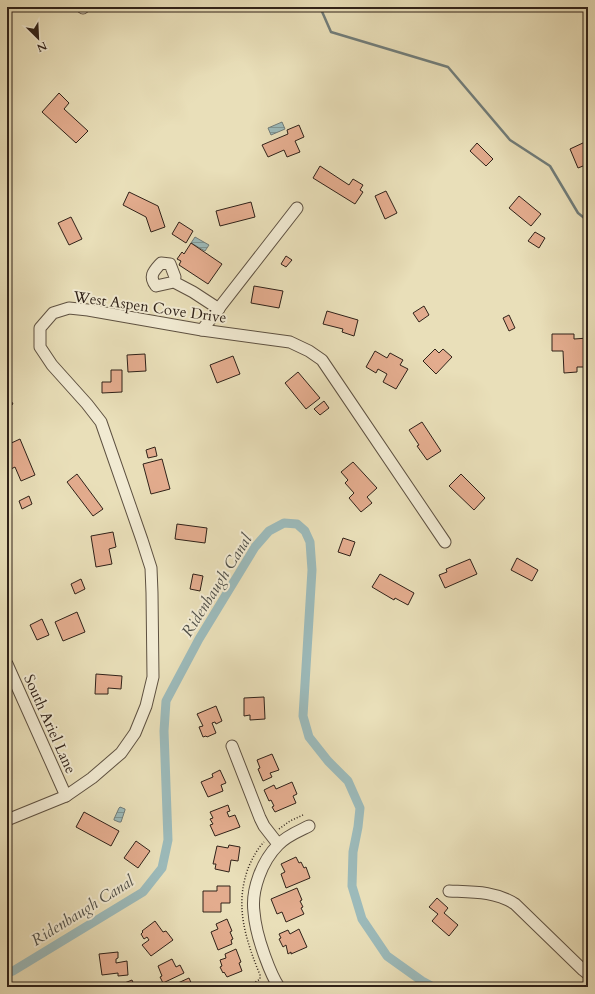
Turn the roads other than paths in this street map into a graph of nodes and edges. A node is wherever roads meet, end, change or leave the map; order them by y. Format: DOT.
graph roads {
  1 [pos="297,208"];
  2 [pos="174,282"];
  3 [pos="219,309"];
  4 [pos="202,330"];
  5 [pos="445,542"];
  6 [pos="7,664"];
  7 [pos="232,746"];
  8 [pos="66,796"];
  9 [pos="7,820"];
  10 [pos="309,826"];
  11 [pos="278,844"];
  12 [pos="449,891"];
  13 [pos="588,974"];
  14 [pos="275,985"];
  1 -- 3 [label="street"];
  2 -- 3 [label="street"];
  3 -- 4 [label="street"];
  4 -- 5 [label="street, West Aspen Cove Drive"];
  4 -- 8 [label="street, West Aspen Cove Drive"];
  6 -- 8 [label="street, South Ariel Lane"];
  7 -- 11 [label="street"];
  8 -- 9 [label="street, West Aspen Cove Drive"];
  10 -- 11 [label="street"];
  11 -- 14 [label="street"];
  12 -- 13 [label="street"];
}
